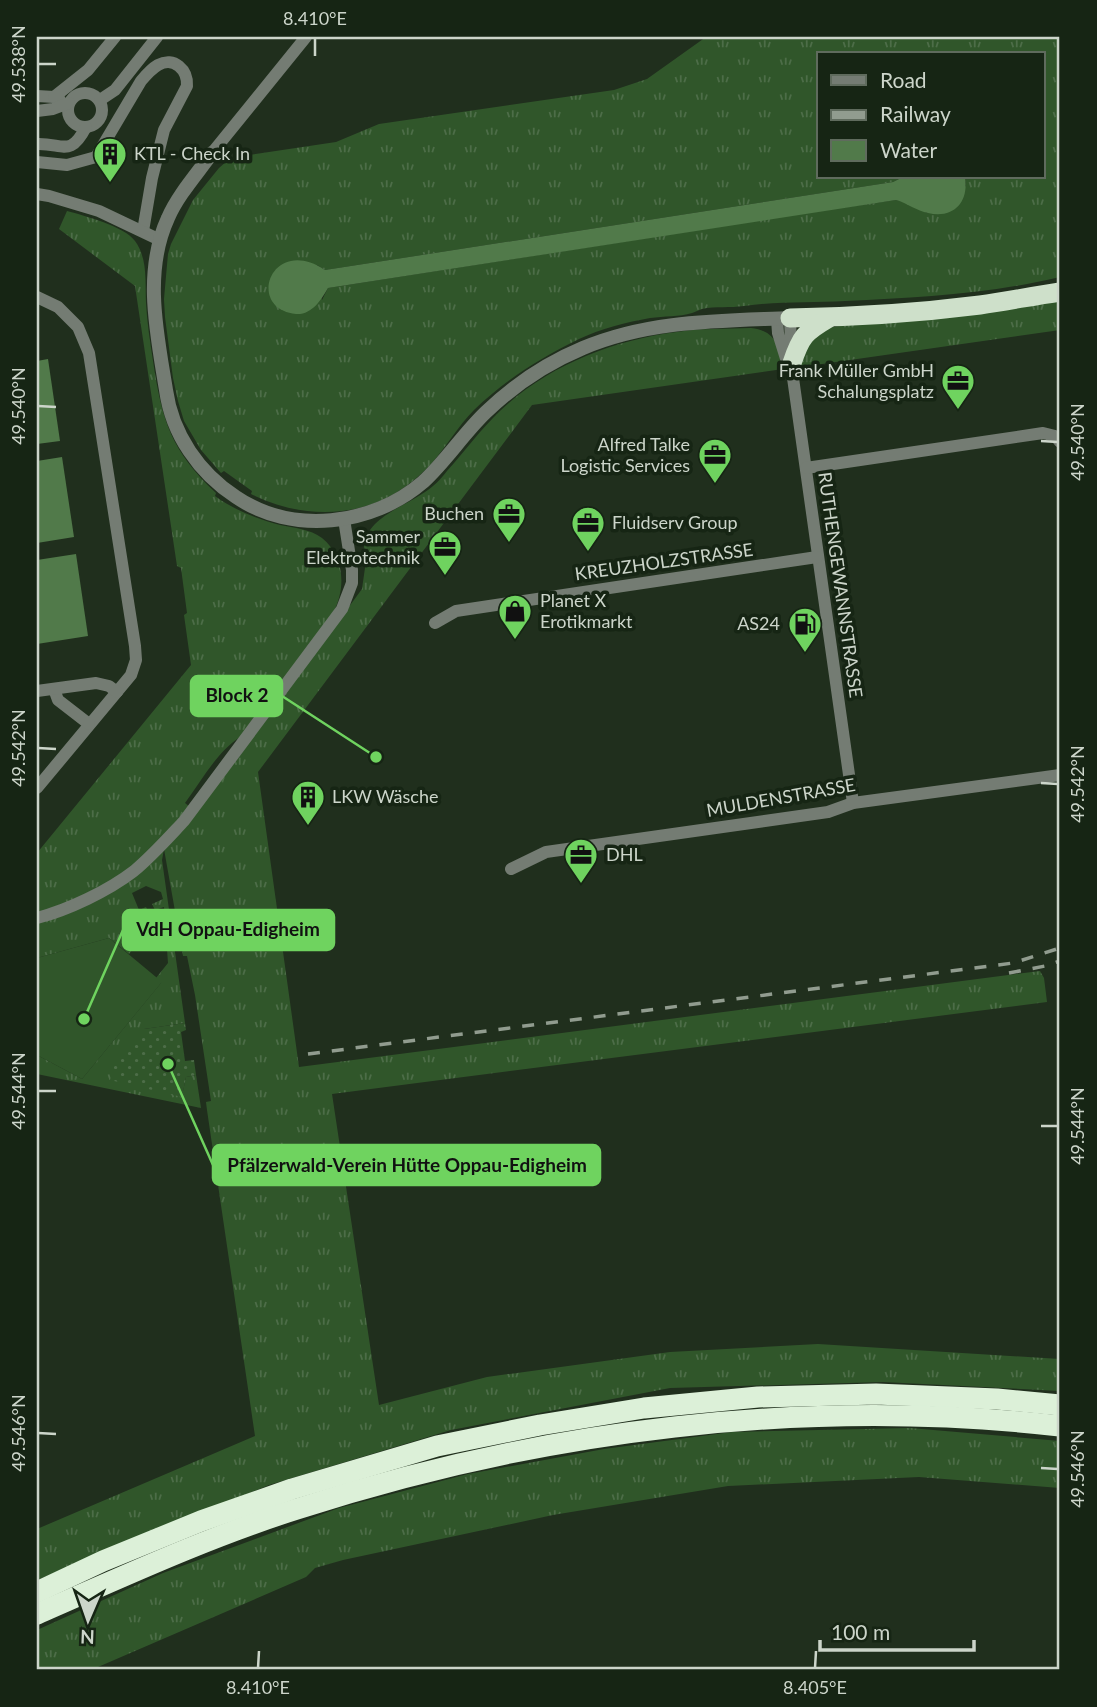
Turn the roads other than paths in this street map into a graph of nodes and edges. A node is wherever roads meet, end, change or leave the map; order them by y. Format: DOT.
graph roads {
  1 [pos="114,37"];
  2 [pos="157,37"];
  3 [pos="306,37"];
  4 [pos="88,70"];
  5 [pos="88,93"];
  6 [pos="37,96"];
  7 [pos="54,97"];
  8 [pos="100,100"];
  9 [pos="69,103"];
  10 [pos="37,111"];
  11 [pos="86,127"];
  12 [pos="37,144"];
  13 [pos="212,153"];
  14 [pos="37,162"];
  15 [pos="37,194"];
  16 [pos="143,231"];
  17 [pos="160,240"];
  18 [pos="1060,292"];
  19 [pos="37,297"];
  20 [pos="831,317"];
  21 [pos="784,318"];
  22 [pos="792,367"];
  23 [pos="1060,442"];
  24 [pos="806,468"];
  25 [pos="344,519"];
  26 [pos="817,557"];
  27 [pos="435,623"];
  28 [pos="54,689"];
  29 [pos="37,691"];
  30 [pos="117,692"];
  31 [pos="89,724"];
  32 [pos="1060,775"];
  33 [pos="37,788"];
  34 [pos="853,803"];
  35 [pos="511,869"];
  36 [pos="37,918"];
  37 [pos="1060,1405"];
  38 [pos="1060,1426"];
  39 [pos="37,1592"];
  40 [pos="37,1615"];
  1 -- 4 [label="street"];
  2 -- 8 [label="street"];
  3 -- 13 [label="street"];
  4 -- 5 [label="street"];
  4 -- 7 [label="street"];
  5 -- 8 [label="street"];
  5 -- 9 [label="street"];
  6 -- 7 [label="street"];
  7 -- 9 [label="street"];
  8 -- 11 [label="street"];
  9 -- 10 [label="street"];
  9 -- 11 [label="street"];
  11 -- 12 [label="street"];
  13 -- 17 [label="street"];
  14 -- 16 [label="street"];
  15 -- 16 [label="street"];
  16 -- 17 [label="street"];
  17 -- 25 [label="street"];
  18 -- 20 [label="highway"];
  19 -- 30 [label="street"];
  20 -- 21 [label="highway"];
  20 -- 22 [label="highway"];
  21 -- 22 [label="street, RUTHENGEWANNSTRASSE"];
  21 -- 25 [label="street"];
  22 -- 24 [label="street, RUTHENGEWANNSTRASSE"];
  23 -- 24 [label="street"];
  24 -- 26 [label="street, RUTHENGEWANNSTRASSE"];
  25 -- 36 [label="street"];
  26 -- 27 [label="street, KREUZHOLZSTRASSE"];
  26 -- 34 [label="street, RUTHENGEWANNSTRASSE"];
  28 -- 29 [label="street"];
  28 -- 30 [label="street"];
  28 -- 31 [label="street"];
  30 -- 31 [label="street"];
  31 -- 33 [label="street"];
  32 -- 34 [label="street, MULDENSTRASSE"];
  34 -- 35 [label="street, MULDENSTRASSE"];
  37 -- 39 [label="highway"];
  38 -- 40 [label="highway"];
}
